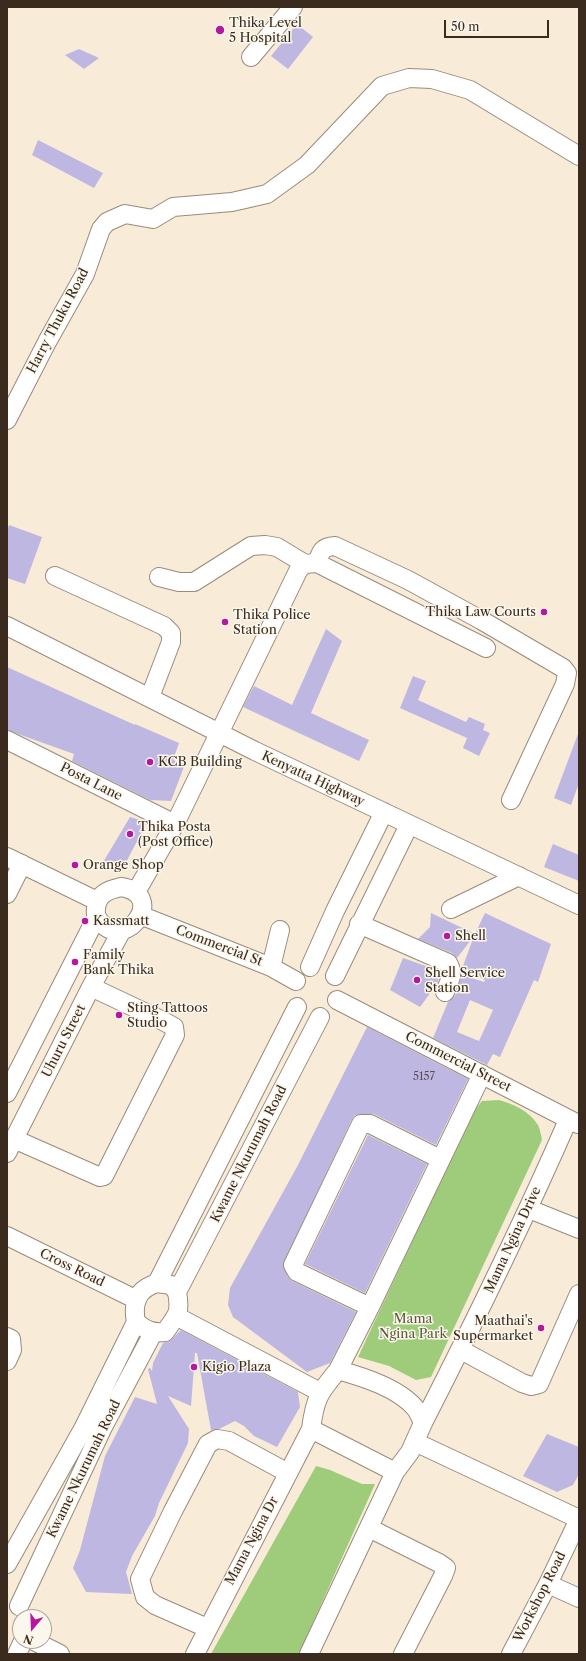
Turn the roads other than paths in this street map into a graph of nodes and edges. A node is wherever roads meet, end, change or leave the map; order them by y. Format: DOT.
graph roads {
  1 [pos="293,7"];
  2 [pos="251,57"];
  3 [pos="579,156"];
  4 [pos="9,413"];
  5 [pos="311,564"];
  6 [pos="55,576"];
  7 [pos="159,577"];
  8 [pos="7,626"];
  9 [pos="486,648"];
  10 [pos="150,697"];
  11 [pos="219,734"];
  12 [pos="7,740"];
  13 [pos="511,800"];
  14 [pos="384,812"];
  15 [pos="175,824"];
  16 [pos="409,825"];
  17 [pos="14,861"];
  18 [pos="519,876"];
  19 [pos="136,892"];
  20 [pos="7,894"];
  21 [pos="579,905"];
  22 [pos="451,909"];
  23 [pos="97,910"];
  24 [pos="140,916"];
  25 [pos="359,924"];
  26 [pos="122,930"];
  27 [pos="280,930"];
  28 [pos="271,967"];
  29 [pos="310,967"];
  30 [pos="335,976"];
  31 [pos="296,980"];
  32 [pos="91,987"];
  33 [pos="445,992"];
  34 [pos="337,1000"];
  35 [pos="297,1007"];
  36 [pos="320,1017"];
  37 [pos="482,1074"];
  38 [pos="7,1093"];
  39 [pos="574,1122"];
  40 [pos="10,1146"];
  41 [pos="440,1159"];
  42 [pos="529,1209"];
  43 [pos="579,1229"];
  44 [pos="7,1236"];
  45 [pos="157,1283"];
  46 [pos="177,1292"];
  47 [pos="579,1294"];
  48 [pos="137,1300"];
  49 [pos="370,1307"];
  50 [pos="176,1316"];
  51 [pos="136,1322"];
  52 [pos="153,1333"];
  53 [pos="7,1337"];
  54 [pos="461,1350"];
  55 [pos="7,1361"];
  56 [pos="338,1370"];
  57 [pos="320,1392"];
  58 [pos="423,1423"];
  59 [pos="311,1428"];
  60 [pos="415,1442"];
  61 [pos="395,1472"];
  62 [pos="288,1473"];
  63 [pos="579,1519"];
  64 [pos="369,1528"];
  65 [pos="7,1564"];
  66 [pos="548,1584"];
  67 [pos="579,1598"];
  68 [pos="17,1606"];
  69 [pos="207,1628"];
  70 [pos="50,1649"];
  71 [pos="60,1654"];
  72 [pos="195,1654"];
  73 [pos="309,1654"];
  74 [pos="403,1654"];
  75 [pos="511,1654"];
  1 -- 2 [label="street"];
  3 -- 4 [label="street, Harry Thuku Road"];
  5 -- 7 [label="street"];
  5 -- 9 [label="street"];
  5 -- 11 [label="street"];
  5 -- 13 [label="street"];
  6 -- 10 [label="street"];
  8 -- 10 [label="street, Kenyatta Highway"];
  10 -- 11 [label="street, Kenyatta Highway"];
  11 -- 14 [label="street, Kenyatta Highway"];
  11 -- 15 [label="street"];
  12 -- 15 [label="street, Posta Lane"];
  14 -- 16 [label="street, Kenyatta Highway"];
  14 -- 29 [label="street"];
  15 -- 19 [label="street"];
  16 -- 18 [label="street, Kenyatta Highway"];
  16 -- 25 [label="street"];
  17 -- 20 [label="street"];
  17 -- 23 [label="street"];
  18 -- 21 [label="street, Kenyatta Highway"];
  18 -- 22 [label="street"];
  19 -- 23 [label="street"];
  19 -- 24 [label="street"];
  23 -- 26 [label="street"];
  23 -- 38 [label="street, Uhuru Street"];
  24 -- 26 [label="street"];
  24 -- 28 [label="street, Commercial St"];
  25 -- 30 [label="street"];
  25 -- 33 [label="street"];
  26 -- 32 [label="street, Uhuru Street"];
  27 -- 28 [label="street"];
  28 -- 31 [label="street, Commercial St"];
  29 -- 30 [label="street"];
  29 -- 31 [label="street"];
  30 -- 34 [label="street"];
  31 -- 35 [label="street"];
  32 -- 40 [label="street, Uhuru Street"];
  32 -- 40 [label="street"];
  34 -- 36 [label="street"];
  34 -- 37 [label="street, Commercial Street"];
  35 -- 36 [label="street"];
  35 -- 45 [label="street, Kwame Nkurumah Road"];
  36 -- 46 [label="street, Kwame Nkurumah Road"];
  37 -- 39 [label="street, Commercial Street"];
  37 -- 41 [label="street"];
  39 -- 42 [label="street, Mama Ngina Drive"];
  41 -- 49 [label="street"];
  41 -- 49 [label="street"];
  42 -- 43 [label="street"];
  42 -- 54 [label="street, Mama Ngina Drive"];
  44 -- 48 [label="street, Cross Road"];
  45 -- 46 [label="street"];
  45 -- 48 [label="street"];
  46 -- 50 [label="street"];
  47 -- 54 [label="street"];
  48 -- 51 [label="street"];
  49 -- 56 [label="street"];
  50 -- 52 [label="street"];
  50 -- 57 [label="street"];
  51 -- 52 [label="street"];
  51 -- 65 [label="street, Kwame Nkurumah Road"];
  52 -- 68 [label="street, Kwame Nkurumah Road"];
  53 -- 55 [label="street"];
  54 -- 58 [label="street, Mama Ngina Drive"];
  56 -- 57 [label="street"];
  56 -- 58 [label="street"];
  57 -- 59 [label="street, Mama Ngina Dr"];
  58 -- 60 [label="street, Mama Ngina Drive"];
  59 -- 61 [label="street"];
  59 -- 62 [label="street, Mama Ngina Dr"];
  60 -- 61 [label="street, Mama Ngina Drive"];
  60 -- 63 [label="street"];
  61 -- 64 [label="street"];
  62 -- 69 [label="street, Mama Ngina Dr"];
  62 -- 69 [label="street"];
  63 -- 66 [label="street, Workshop Road"];
  64 -- 73 [label="street"];
  64 -- 74 [label="street"];
  66 -- 67 [label="street"];
  66 -- 75 [label="street, Workshop Road"];
  69 -- 72 [label="street, Mama Ngina Dr"];
  70 -- 71 [label="street"];
}
